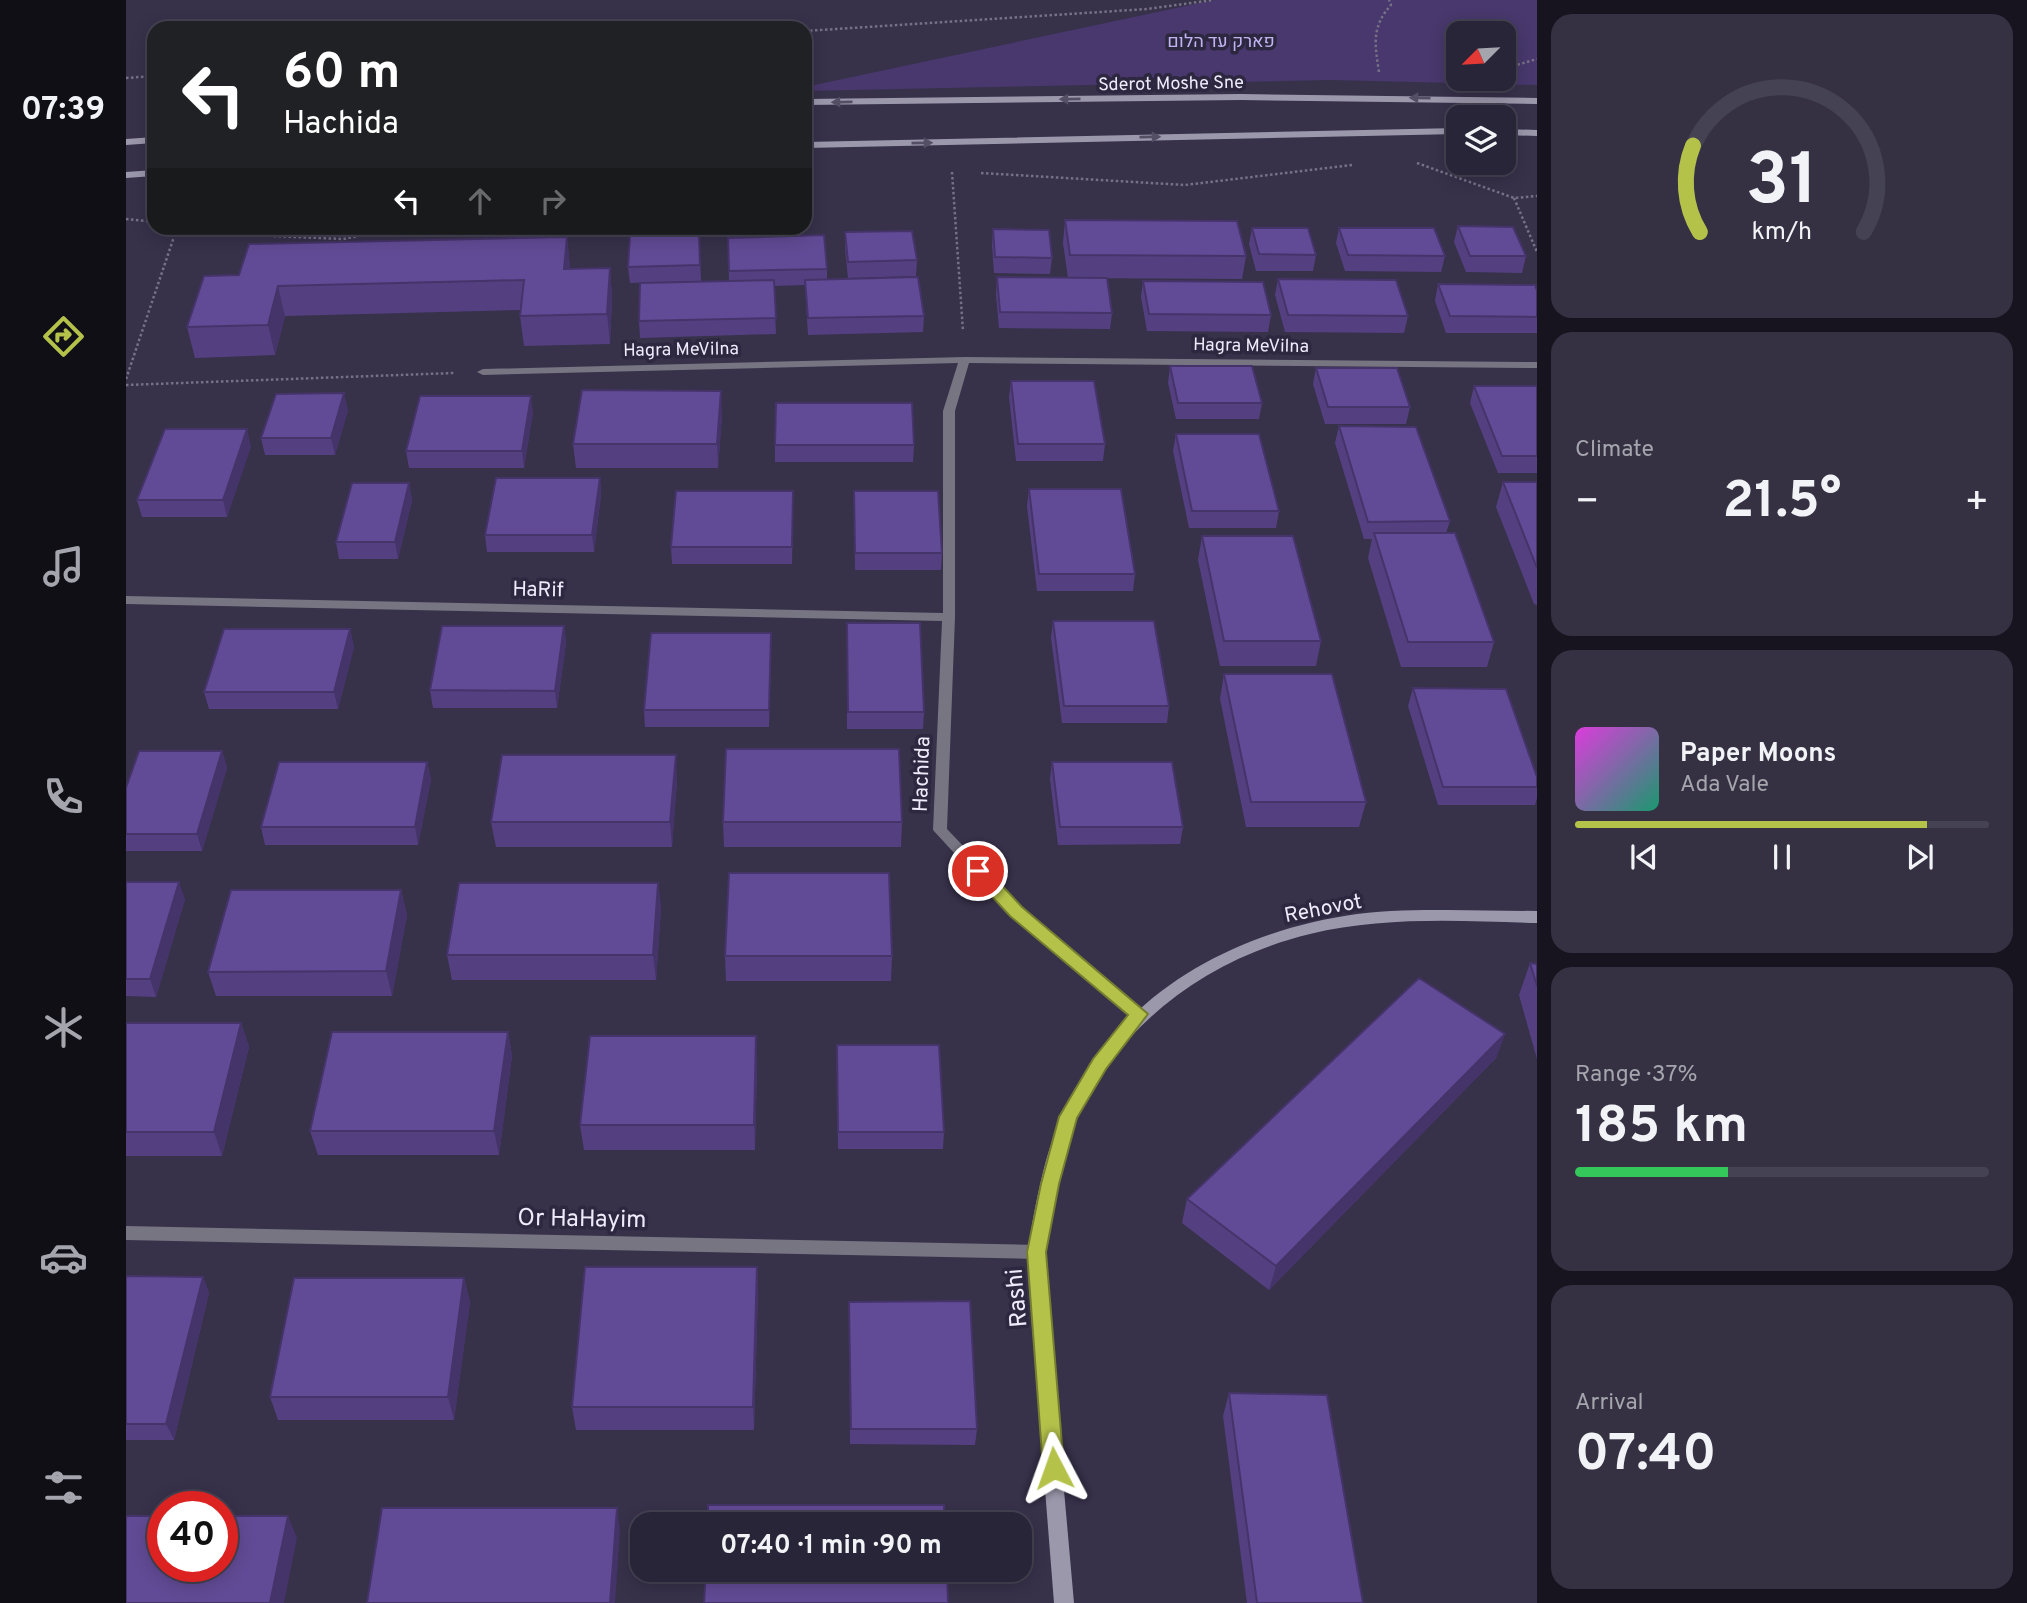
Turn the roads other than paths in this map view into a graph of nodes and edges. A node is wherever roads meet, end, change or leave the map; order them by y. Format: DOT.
graph roads {
  1 [pos="1537,101"];
  2 [pos="812,102"];
  3 [pos="1446,131"];
  4 [pos="1516,132"];
  5 [pos="1537,133"];
  6 [pos="147,141"];
  7 [pos="126,142"];
  8 [pos="812,145"];
  9 [pos="147,174"];
  10 [pos="127,175"];
  11 [pos="965,360"];
  12 [pos="1537,365"];
  13 [pos="483,372"];
  14 [pos="126,600"];
  15 [pos="949,617"];
  16 [pos="1537,917"];
  17 [pos="1139,1014"];
  18 [pos="126,1233"];
  19 [pos="1037,1252"];
  20 [pos="1065,1603"];
  1 -- 2 [label="main road, Sderot Moshe Sne, one-way"];
  8 -- 3 [label="main road, one-way"];
  4 -- 5 [label="main road"];
  6 -- 7 [label="main road"];
  9 -- 10 [label="main road"];
  11 -- 12 [label="street, Hagra MeVilna"];
  11 -- 13 [label="street, Hagra MeVilna"];
  11 -- 15 [label="street"];
  14 -- 15 [label="street, HaRif"];
  15 -- 17 [label="street, Hachida"];
  16 -- 17 [label="main road, Rehovot"];
  17 -- 19 [label="main road, Rashi"];
  18 -- 19 [label="street, Or HaHayim"];
  19 -- 20 [label="main road, Rashi"];
}
